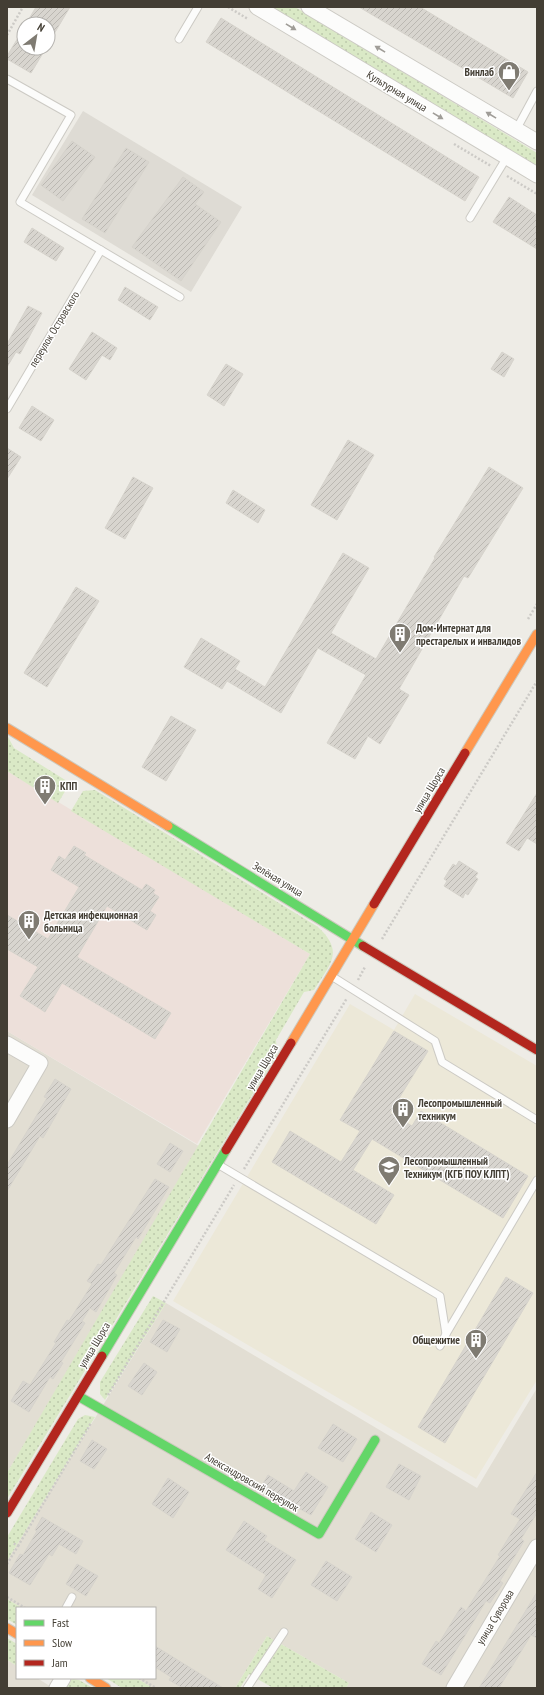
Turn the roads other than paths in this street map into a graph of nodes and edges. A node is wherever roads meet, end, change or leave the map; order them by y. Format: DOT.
graph roads {
  1 [pos="198,7"];
  2 [pos="257,7"];
  3 [pos="309,7"];
  4 [pos="179,39"];
  5 [pos="7,79"];
  6 [pos="537,91"];
  7 [pos="516,130"];
  8 [pos="537,142"];
  9 [pos="507,157"];
  10 [pos="537,175"];
  11 [pos="470,218"];
  12 [pos="101,250"];
  13 [pos="180,297"];
  14 [pos="7,409"];
  15 [pos="537,634"];
  16 [pos="7,728"];
  17 [pos="352,940"];
  18 [pos="331,976"];
  19 [pos="7,1044"];
  20 [pos="537,1050"];
  21 [pos="7,1120"];
  22 [pos="537,1120"];
  23 [pos="218,1164"];
  24 [pos="537,1180"];
  25 [pos="446,1334"];
  26 [pos="440,1346"];
  27 [pos="78,1396"];
  28 [pos="375,1440"];
  29 [pos="7,1513"];
  30 [pos="537,1546"];
  31 [pos="72,1597"];
  32 [pos="67,1607"];
  33 [pos="7,1628"];
  34 [pos="284,1632"];
  35 [pos="16,1633"];
  36 [pos="62,1679"];
  37 [pos="92,1679"];
  38 [pos="57,1688"];
  39 [pos="106,1688"];
  40 [pos="247,1688"];
  41 [pos="454,1688"];
  1 -- 4 [label="lane"];
  2 -- 9 [label="street, Культурная улица, one-way"];
  7 -- 3 [label="street, one-way"];
  5 -- 12 [label="lane"];
  6 -- 7 [label="lane"];
  7 -- 8 [label="street"];
  9 -- 10 [label="street, Культурная улица"];
  9 -- 11 [label="lane"];
  12 -- 13 [label="lane"];
  12 -- 14 [label="lane, переулок Островского"];
  15 -- 17 [label="street, улица Щорса"];
  16 -- 17 [label="street, Зелёная улица"];
  17 -- 18 [label="street, улица Щорса"];
  17 -- 20 [label="street, Зелёная улица"];
  18 -- 22 [label="lane"];
  18 -- 23 [label="street, улица Щорса"];
  19 -- 21 [label="street"];
  23 -- 25 [label="lane"];
  23 -- 27 [label="street, улица Щорса"];
  24 -- 25 [label="lane"];
  25 -- 26 [label="lane"];
  27 -- 28 [label="street, Александровский переулок"];
  27 -- 29 [label="street, улица Щорса"];
  30 -- 41 [label="street, улица Суворова"];
  31 -- 32 [label="lane"];
  33 -- 35 [label="street"];
  34 -- 40 [label="lane"];
  36 -- 38 [label="street"];
  37 -- 39 [label="street"];
}
